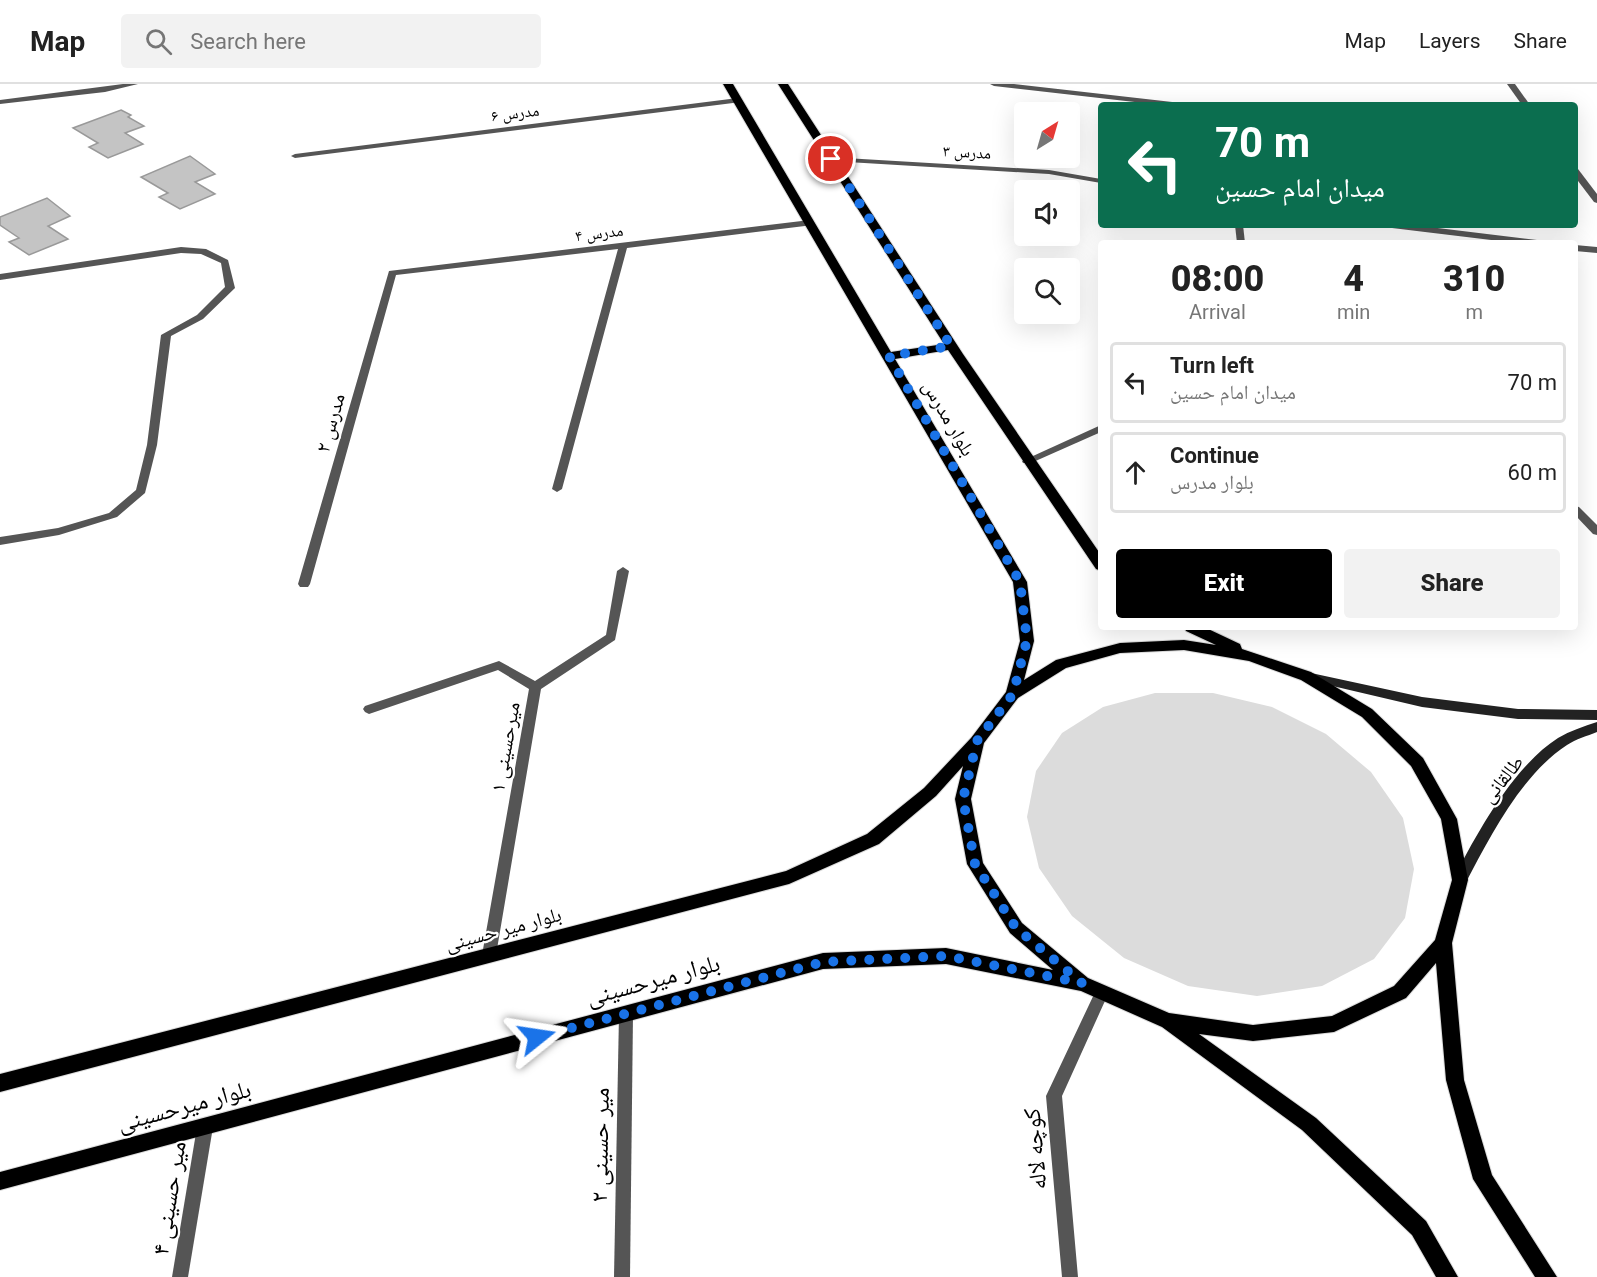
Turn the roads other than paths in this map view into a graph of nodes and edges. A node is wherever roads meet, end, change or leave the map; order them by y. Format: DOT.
graph roads {
  1 [pos="134,84"];
  2 [pos="728,84"];
  3 [pos="783,84"];
  4 [pos="994,84"];
  5 [pos="1511,84"];
  6 [pos="738,100"];
  7 [pos="0,102"];
  8 [pos="1153,102"];
  9 [pos="1524,102"];
  10 [pos="295,156"];
  11 [pos="831,159"];
  12 [pos="1578,175"];
  13 [pos="1098,180"];
  14 [pos="1597,200"];
  15 [pos="810,223"];
  16 [pos="1416,228"];
  17 [pos="1514,240"];
  18 [pos="623,245"];
  19 [pos="1578,248"];
  20 [pos="1597,250"];
  21 [pos="392,273"];
  22 [pos="0,277"];
  23 [pos="951,346"];
  24 [pos="889,356"];
  25 [pos="1098,429"];
  26 [pos="1027,461"];
  27 [pos="557,489"];
  28 [pos="1578,512"];
  29 [pos="1597,531"];
  30 [pos="0,542"];
  31 [pos="1098,562"];
  32 [pos="623,571"];
  33 [pos="304,584"];
  34 [pos="1197,630"];
  35 [pos="1251,656"];
  36 [pos="1306,676"];
  37 [pos="535,687"];
  38 [pos="1013,694"];
  39 [pos="369,709"];
  40 [pos="1597,715"];
  41 [pos="1597,727"];
  42 [pos="977,741"];
  43 [pos="1460,880"];
  44 [pos="1443,942"];
  45 [pos="489,955"];
  46 [pos="1082,983"];
  47 [pos="1102,992"];
  48 [pos="626,1014"];
  49 [pos="1167,1021"];
  50 [pos="0,1083"];
  51 [pos="205,1127"];
  52 [pos="0,1181"];
  53 [pos="180,1277"];
  54 [pos="622,1277"];
  55 [pos="1070,1277"];
  56 [pos="1448,1277"];
  57 [pos="1547,1277"];
  1 -- 7 [label="street"];
  2 -- 6 [label="main road, بلوار مدرس"];
  3 -- 11 [label="main road, بلوار مدرس"];
  4 -- 8 [label="street"];
  5 -- 9 [label="street"];
  6 -- 10 [label="street, مدرس ۶"];
  6 -- 15 [label="main road, بلوار مدرس"];
  11 -- 13 [label="street, مدرس ۳"];
  11 -- 23 [label="main road, بلوار مدرس"];
  12 -- 14 [label="street"];
  15 -- 18 [label="street, مدرس ۴"];
  15 -- 24 [label="main road, بلوار مدرس"];
  16 -- 17 [label="street"];
  18 -- 21 [label="street, مدرس ۴"];
  18 -- 27 [label="street"];
  19 -- 20 [label="street"];
  21 -- 33 [label="street, مدرس ۲"];
  22 -- 30 [label="street"];
  23 -- 24 [label="main road"];
  23 -- 26 [label="main road, بلوار مدرس"];
  24 -- 38 [label="main road, بلوار مدرس"];
  25 -- 26 [label="street"];
  26 -- 31 [label="main road, بلوار مدرس"];
  28 -- 29 [label="street"];
  32 -- 37 [label="street"];
  34 -- 35 [label="main road"];
  35 -- 36 [label="main road"];
  35 -- 38 [label="main road"];
  36 -- 40 [label="main road"];
  36 -- 43 [label="main road"];
  37 -- 39 [label="street, میرحسینی ۱"];
  37 -- 45 [label="street, میرحسینی ۱"];
  38 -- 42 [label="main road, بلوار میر حسینی"];
  41 -- 43 [label="main road, طالقانی"];
  42 -- 45 [label="main road, بلوار میر حسینی"];
  42 -- 46 [label="main road"];
  43 -- 44 [label="main road"];
  44 -- 49 [label="main road"];
  44 -- 57 [label="main road"];
  45 -- 50 [label="main road, بلوار میر حسینی"];
  46 -- 47 [label="main road"];
  46 -- 48 [label="main road, بلوار میرحسینی"];
  47 -- 49 [label="main road"];
  47 -- 55 [label="street, کوچه لاله"];
  48 -- 51 [label="main road, بلوار میرحسینی"];
  48 -- 54 [label="street, میر حسینی ۲"];
  49 -- 56 [label="main road"];
  51 -- 52 [label="main road, بلوار میرحسینی"];
  51 -- 53 [label="street, میر حسینی ۴"];
}
